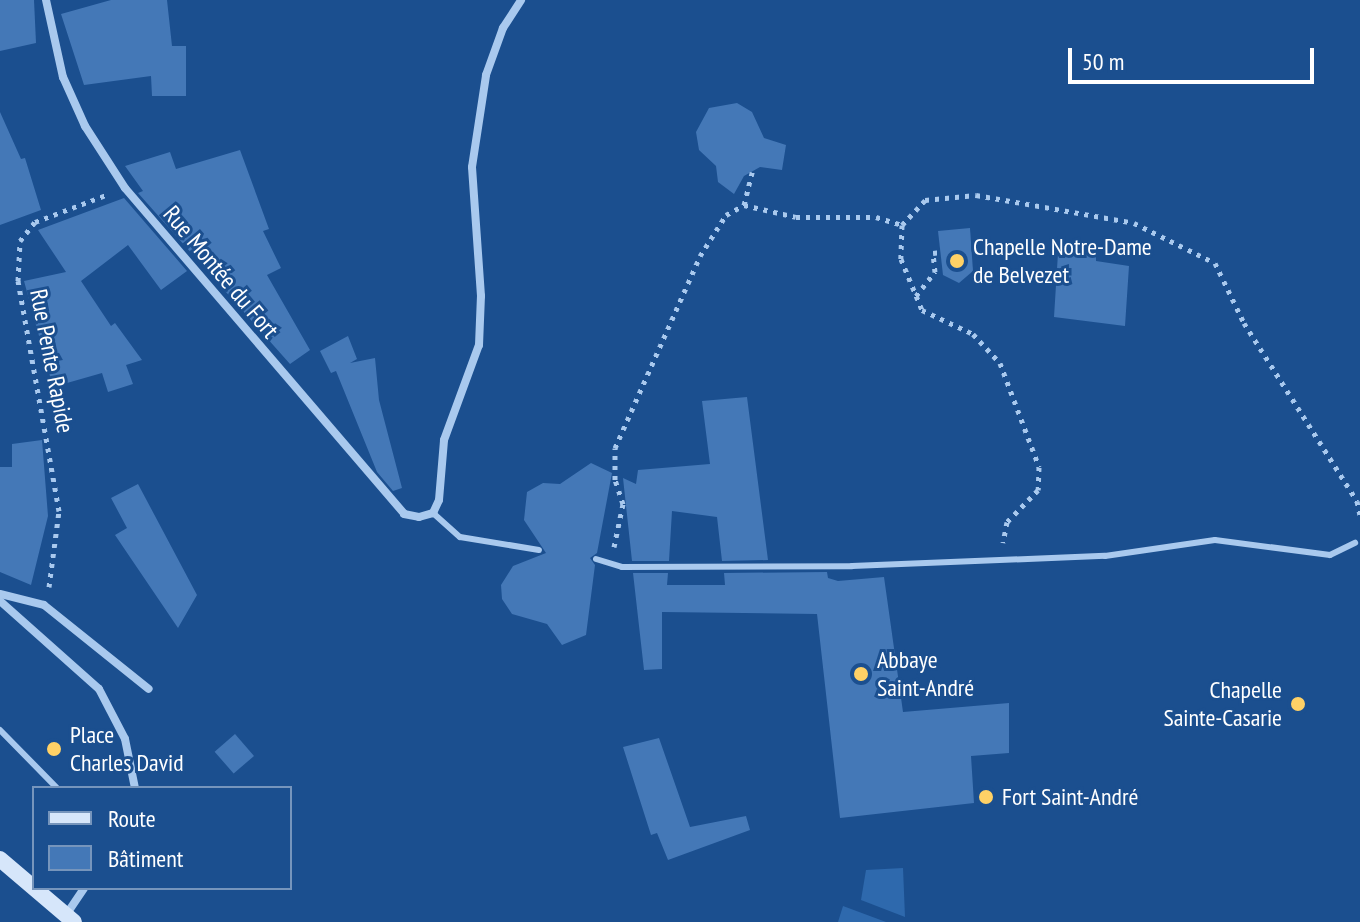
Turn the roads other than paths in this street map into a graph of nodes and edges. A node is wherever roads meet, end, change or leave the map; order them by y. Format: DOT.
graph roads {
  1 [pos="46,0"];
  2 [pos="521,0"];
  3 [pos="433,513"];
  4 [pos="1355,543"];
  5 [pos="539,550"];
  6 [pos="596,559"];
  7 [pos="0,594"];
  8 [pos="0,601"];
  9 [pos="149,689"];
  10 [pos="0,730"];
  11 [pos="55,786"];
  12 [pos="135,786"];
  13 [pos="0,859"];
  14 [pos="32,886"];
  15 [pos="36,890"];
  16 [pos="83,890"];
  17 [pos="70,919"];
  1 -- 3 [label="street, Rue Montée du Fort"];
  2 -- 3 [label="street"];
  3 -- 5 [label="lane"];
  4 -- 6 [label="lane"];
  7 -- 9 [label="street"];
  8 -- 12 [label="street"];
  10 -- 11 [label="lane"];
  13 -- 14 [label="main road"];
  15 -- 17 [label="main road"];
  16 -- 17 [label="street"];
}
